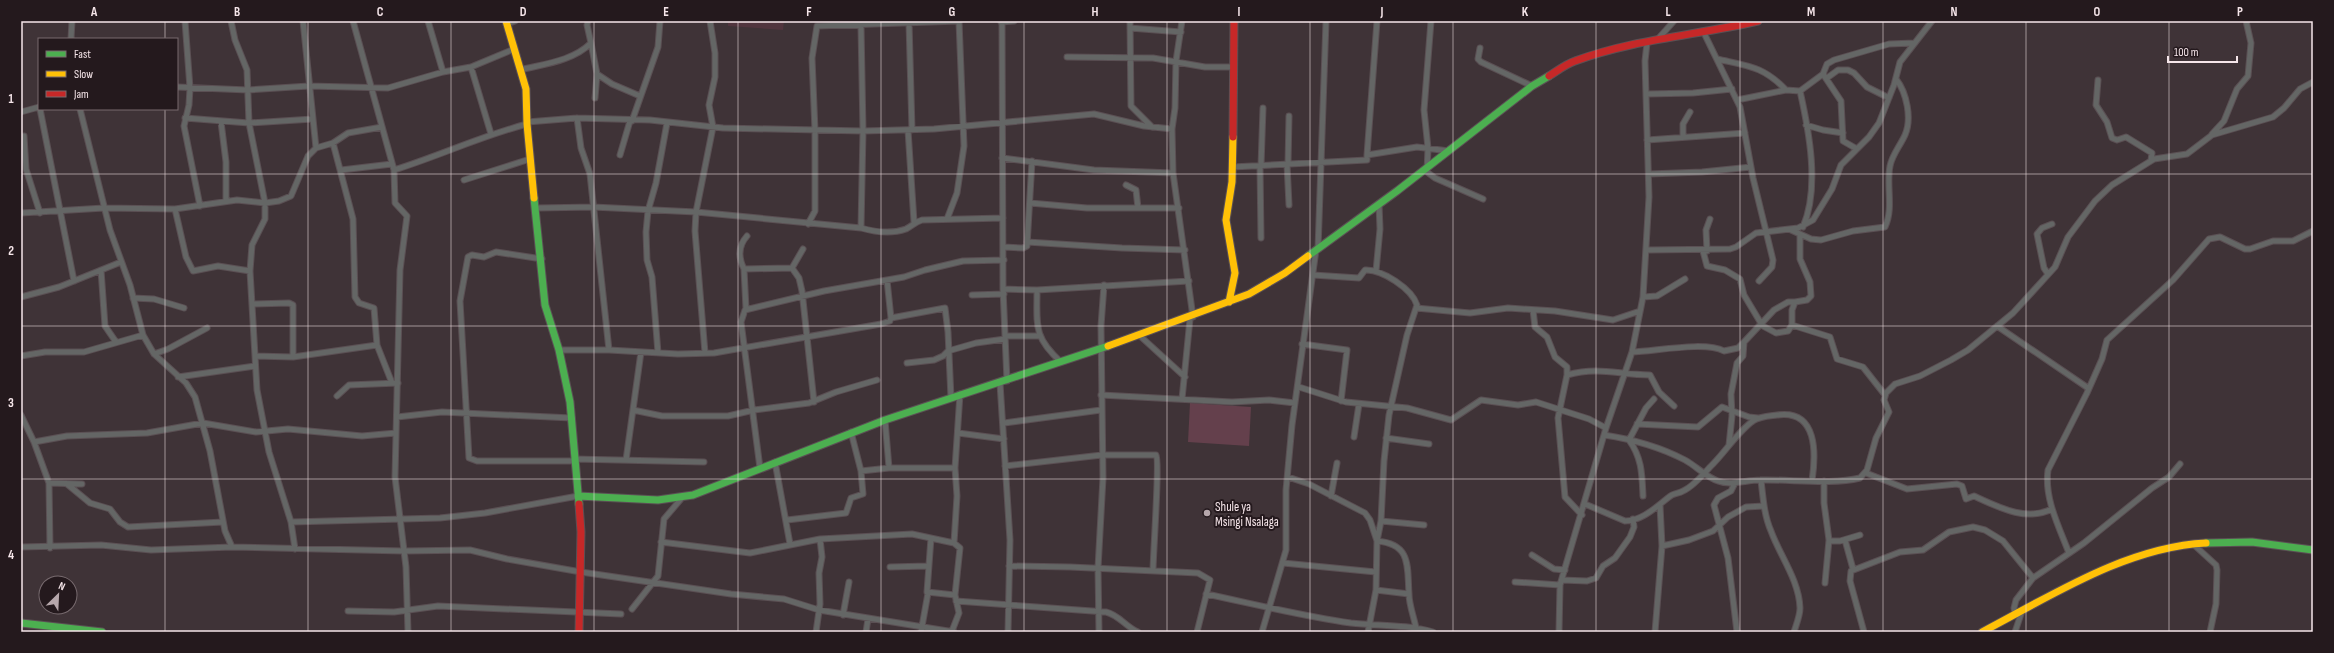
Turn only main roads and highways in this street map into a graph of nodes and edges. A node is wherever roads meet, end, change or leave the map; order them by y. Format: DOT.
graph roads {
  1 [pos="1234,21"];
  2 [pos="1758,21"];
  3 [pos="507,23"];
  4 [pos="1741,23"];
  5 [pos="1229,302"];
  6 [pos="578,496"];
  7 [pos="2313,550"];
  8 [pos="24,623"];
  9 [pos="102,632"];
  10 [pos="579,632"];
  11 [pos="1982,632"];
  1 -- 5 [label="main road"];
  2 -- 4 [label="main road"];
  3 -- 6 [label="main road"];
  4 -- 5 [label="main road"];
  5 -- 6 [label="main road"];
  6 -- 10 [label="main road"];
  7 -- 11 [label="main road"];
  8 -- 9 [label="main road"];
}
